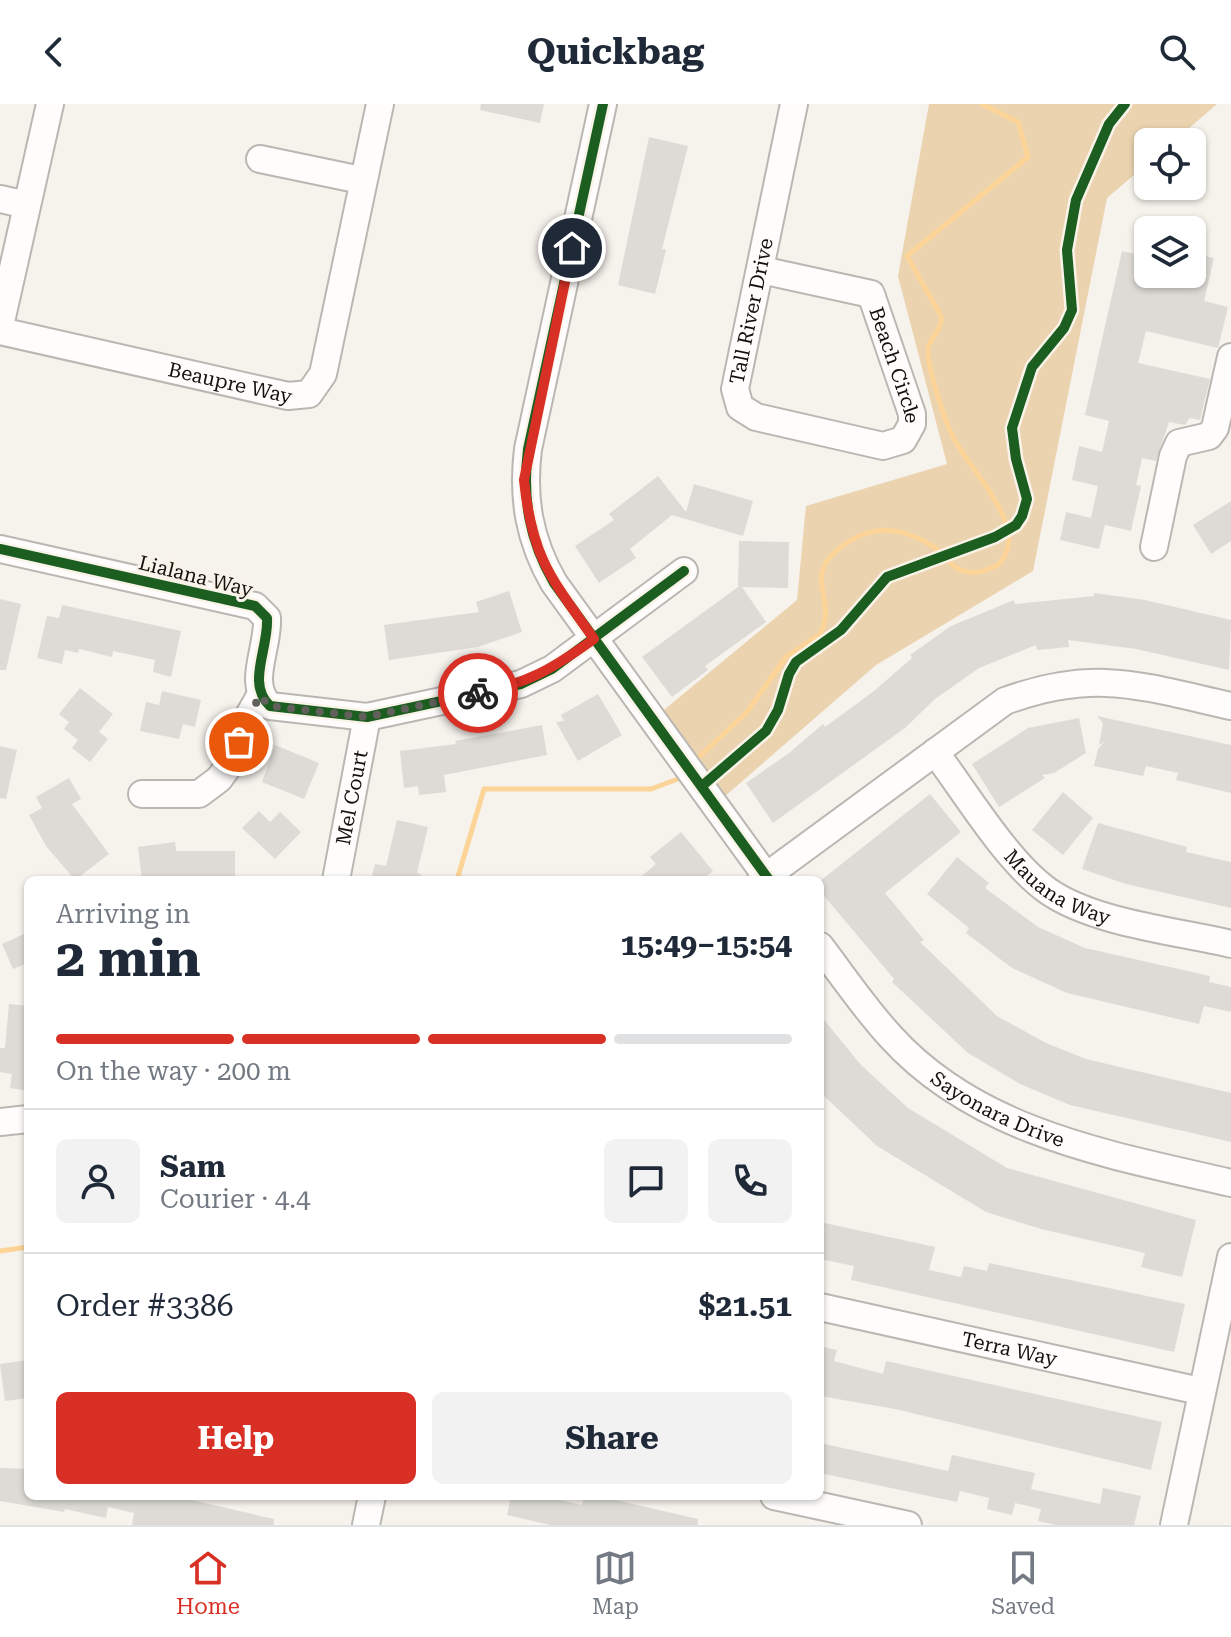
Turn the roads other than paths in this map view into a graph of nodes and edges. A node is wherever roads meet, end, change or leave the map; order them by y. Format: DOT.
graph roads {
  1 [pos="50,104"];
  2 [pos="380,104"];
  3 [pos="603,104"];
  4 [pos="794,104"];
  5 [pos="260,159"];
  6 [pos="361,180"];
  7 [pos="0,199"];
  8 [pos="27,205"];
  9 [pos="761,270"];
  10 [pos="0,328"];
  11 [pos="1231,357"];
  12 [pos="847,438"];
  13 [pos="1154,547"];
  14 [pos="0,549"];
  15 [pos="684,571"];
  16 [pos="594,639"];
  17 [pos="260,696"];
  18 [pos="1231,706"];
  19 [pos="367,717"];
  20 [pos="935,752"];
  21 [pos="142,794"];
  22 [pos="337,876"];
  23 [pos="763,876"];
  24 [pos="769,876"];
  25 [pos="1231,944"];
  26 [pos="824,951"];
  27 [pos="24,1119"];
  28 [pos="0,1122"];
  29 [pos="1231,1183"];
  30 [pos="1231,1257"];
  31 [pos="824,1308"];
  32 [pos="1200,1391"];
  33 [pos="371,1500"];
  34 [pos="792,1500"];
  35 [pos="366,1525"];
  36 [pos="908,1525"];
  37 [pos="1174,1525"];
  1 -- 8 [label="street"];
  2 -- 6 [label="street, Beaupre Way"];
  3 -- 16 [label="street"];
  4 -- 9 [label="street, Tall River Drive"];
  5 -- 6 [label="street"];
  6 -- 10 [label="street, Beaupre Way"];
  7 -- 8 [label="street"];
  8 -- 10 [label="street"];
  9 -- 12 [label="street, Tall River Drive"];
  9 -- 12 [label="street, Beach Circle"];
  11 -- 13 [label="street"];
  14 -- 17 [label="street, Lialana Way"];
  15 -- 16 [label="street"];
  16 -- 19 [label="street"];
  16 -- 23 [label="street"];
  17 -- 19 [label="street"];
  17 -- 21 [label="street"];
  18 -- 20 [label="street"];
  19 -- 22 [label="street, Mel Court"];
  20 -- 24 [label="street"];
  20 -- 25 [label="street, Mauana Way"];
  26 -- 29 [label="street, Sayonara Drive"];
  27 -- 28 [label="street"];
  30 -- 32 [label="street"];
  31 -- 32 [label="street, Terra Way"];
  32 -- 37 [label="street"];
  33 -- 35 [label="street"];
  34 -- 36 [label="street"];
}
